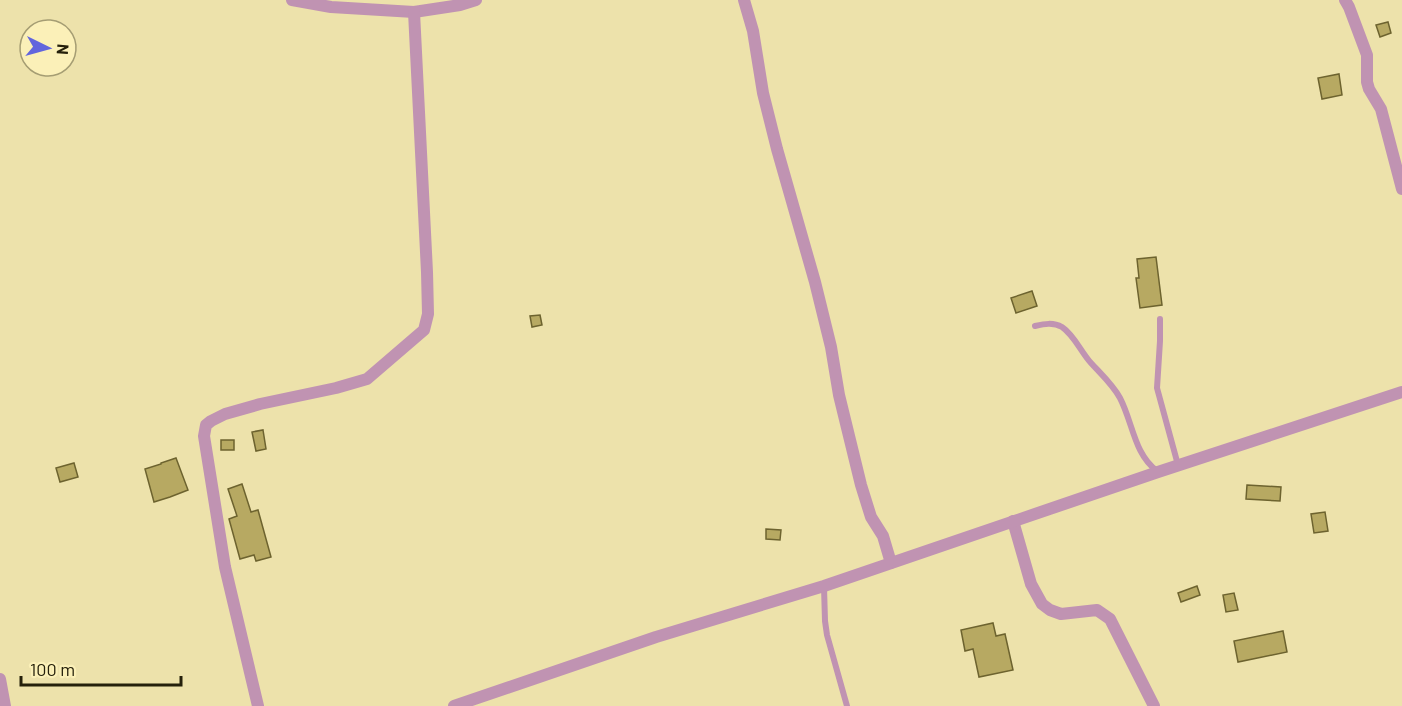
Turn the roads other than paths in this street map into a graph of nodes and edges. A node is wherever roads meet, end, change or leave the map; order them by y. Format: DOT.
graph roads {
  1 [pos="292,0"];
  2 [pos="476,0"];
  3 [pos="744,0"];
  4 [pos="1345,0"];
  5 [pos="414,12"];
  6 [pos="1402,189"];
  7 [pos="1160,319"];
  8 [pos="1035,326"];
  9 [pos="1402,392"];
  10 [pos="1178,465"];
  11 [pos="1158,472"];
  12 [pos="1013,521"];
  13 [pos="891,562"];
  14 [pos="824,586"];
  15 [pos="0,679"];
  16 [pos="5,706"];
  17 [pos="258,706"];
  18 [pos="454,706"];
  19 [pos="847,706"];
  20 [pos="1154,706"];
  1 -- 5 [label="street"];
  2 -- 5 [label="street"];
  3 -- 13 [label="street"];
  4 -- 6 [label="street"];
  5 -- 17 [label="street"];
  7 -- 10 [label="lane"];
  8 -- 11 [label="lane"];
  9 -- 10 [label="street"];
  10 -- 11 [label="street"];
  11 -- 12 [label="street"];
  12 -- 13 [label="street"];
  12 -- 20 [label="street"];
  13 -- 14 [label="street"];
  14 -- 18 [label="street"];
  14 -- 19 [label="lane"];
  15 -- 16 [label="street"];
}
